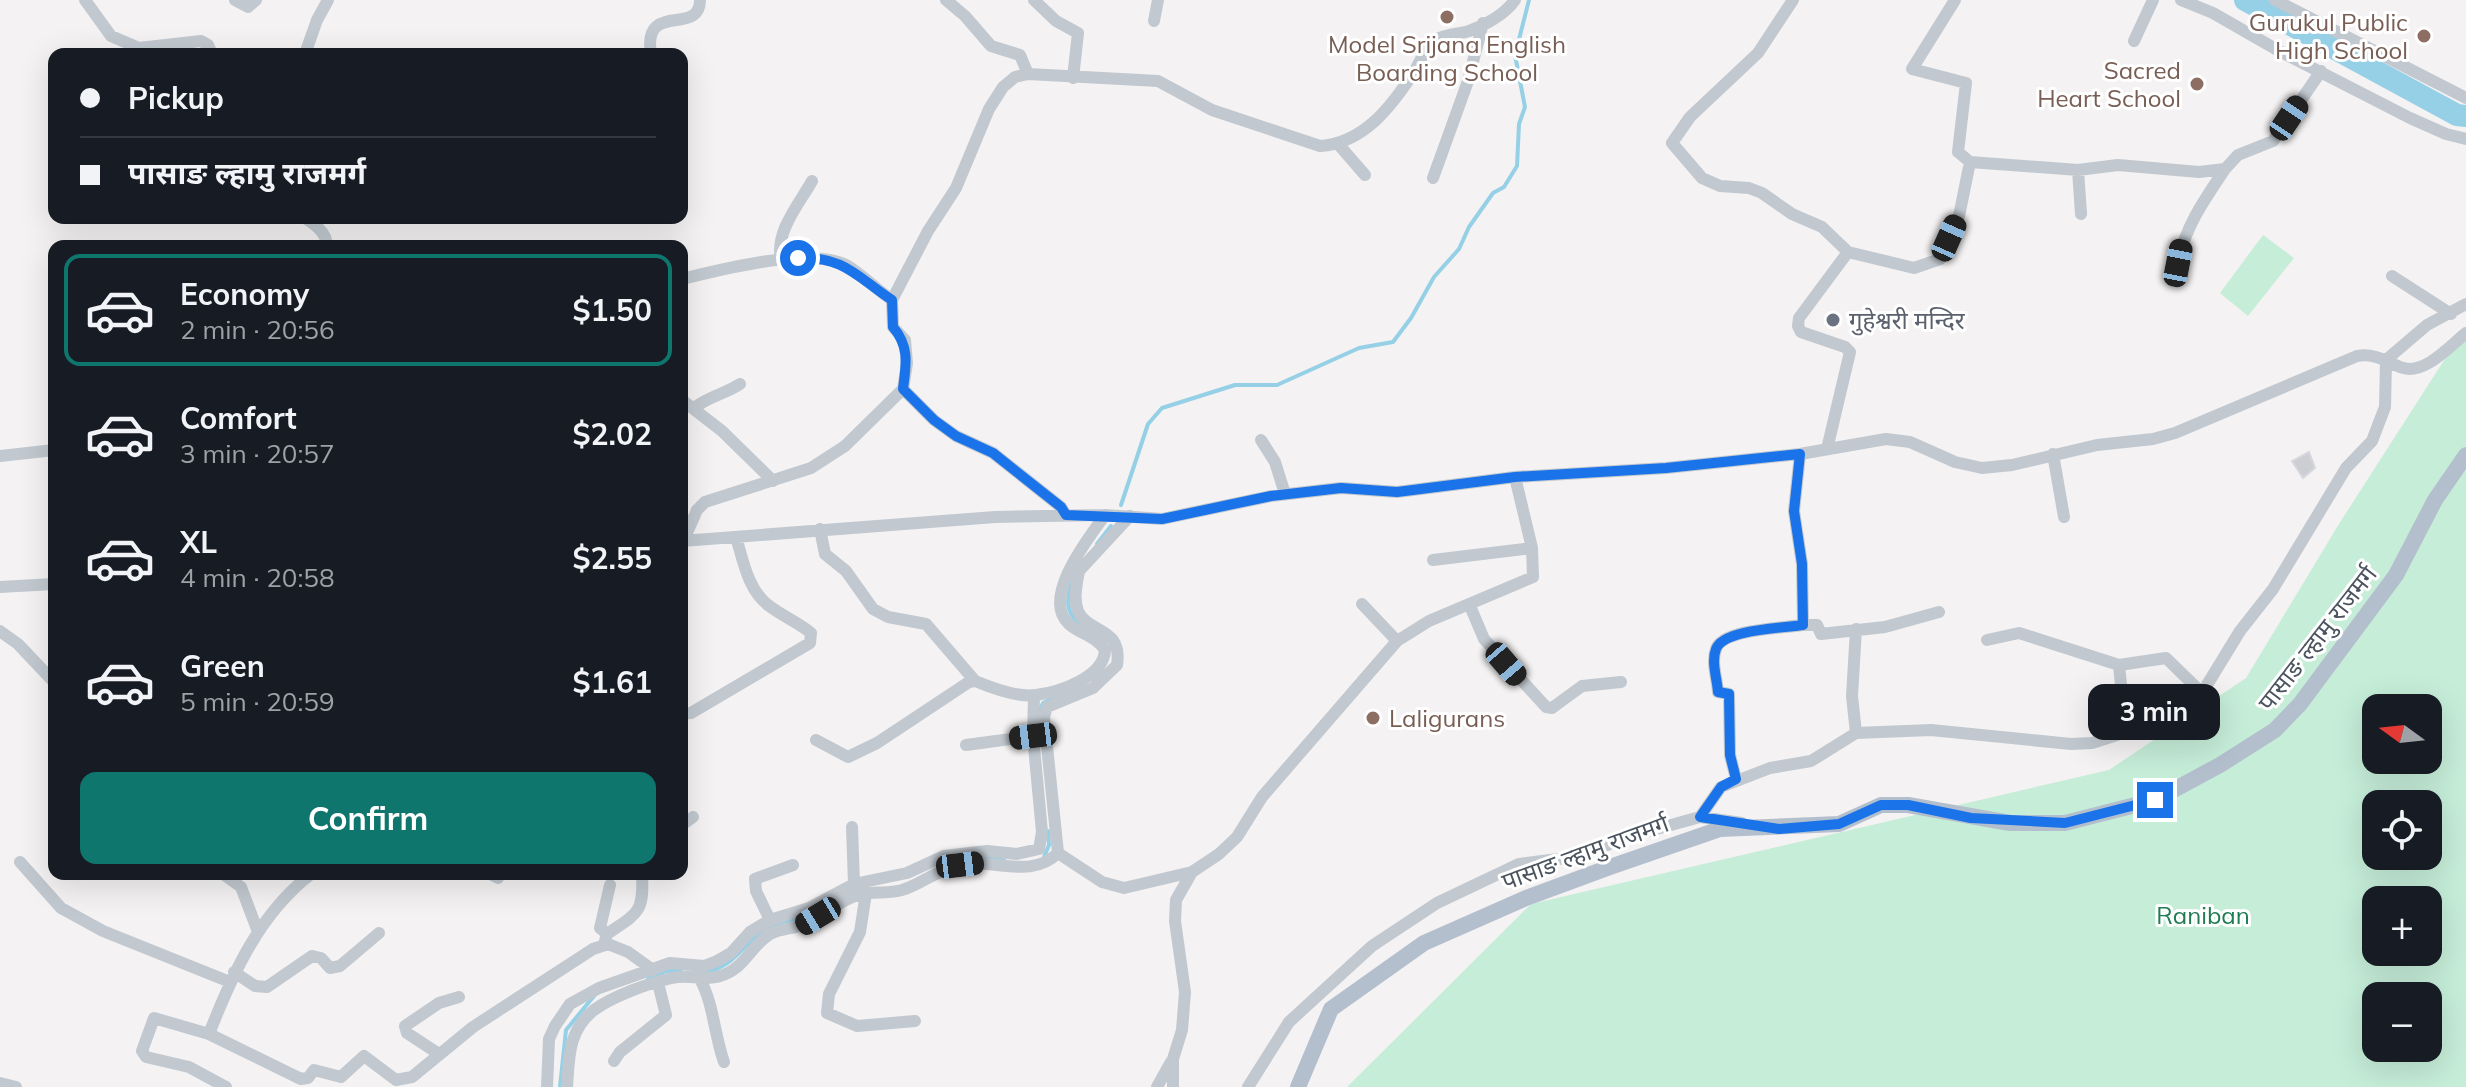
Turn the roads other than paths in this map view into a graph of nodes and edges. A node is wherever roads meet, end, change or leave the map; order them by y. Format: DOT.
graph roads {
  1 [pos="85,0"];
  2 [pos="235,0"];
  3 [pos="256,0"];
  4 [pos="328,0"];
  5 [pos="700,0"];
  6 [pos="946,0"];
  7 [pos="1034,0"];
  8 [pos="1158,0"];
  9 [pos="1515,0"];
  10 [pos="1793,0"];
  11 [pos="1955,0"];
  12 [pos="2153,0"];
  13 [pos="2181,0"];
  14 [pos="2275,0"];
  15 [pos="1154,21"];
  16 [pos="1483,23"];
  17 [pos="2134,41"];
  18 [pos="139,48"];
  19 [pos="139,48"];
  20 [pos="209,48"];
  21 [pos="307,48"];
  22 [pos="650,48"];
  23 [pos="2321,71"];
  24 [pos="1028,74"];
  25 [pos="1073,78"];
  26 [pos="2466,98"];
  27 [pos="2466,139"];
  28 [pos="1339,145"];
  29 [pos="1970,162"];
  30 [pos="2225,169"];
  31 [pos="2078,170"];
  32 [pos="1365,175"];
  33 [pos="1433,178"];
  34 [pos="812,181"];
  35 [pos="2081,214"];
  36 [pos="314,224"];
  37 [pos="326,240"];
  38 [pos="1848,252"];
  39 [pos="781,259"];
  40 [pos="2178,263"];
  41 [pos="2392,276"];
  42 [pos="688,278"];
  43 [pos="892,300"];
  44 [pos="2466,304"];
  45 [pos="2451,314"];
  46 [pos="2466,333"];
  47 [pos="2386,360"];
  48 [pos="740,384"];
  49 [pos="903,389"];
  50 [pos="688,404"];
  51 [pos="694,408"];
  52 [pos="1261,440"];
  53 [pos="1827,449"];
  54 [pos="48,451"];
  55 [pos="1800,454"];
  56 [pos="2053,454"];
  57 [pos="2466,455"];
  58 [pos="0,456"];
  59 [pos="1515,477"];
  60 [pos="773,481"];
  61 [pos="1285,494"];
  62 [pos="1066,515"];
  63 [pos="1105,515"];
  64 [pos="1130,516"];
  65 [pos="2064,517"];
  66 [pos="820,529"];
  67 [pos="688,531"];
  68 [pos="736,537"];
  69 [pos="688,542"];
  70 [pos="1532,548"];
  71 [pos="1433,560"];
  72 [pos="48,584"];
  73 [pos="0,587"];
  74 [pos="1362,604"];
  75 [pos="1470,606"];
  76 [pos="1939,612"];
  77 [pos="1803,625"];
  78 [pos="1856,629"];
  79 [pos="0,631"];
  80 [pos="1987,640"];
  81 [pos="1397,641"];
  82 [pos="2119,665"];
  83 [pos="48,676"];
  84 [pos="975,681"];
  85 [pos="1621,682"];
  86 [pos="2202,693"];
  87 [pos="1034,696"];
  88 [pos="688,713"];
  89 [pos="1856,733"];
  90 [pos="2126,734"];
  91 [pos="1033,736"];
  92 [pos="816,740"];
  93 [pos="966,745"];
  94 [pos="1736,779"];
  95 [pos="693,817"];
  96 [pos="1700,817"];
  97 [pos="688,821"];
  98 [pos="852,827"];
  99 [pos="1779,829"];
  100 [pos="1058,853"];
  101 [pos="20,862"];
  102 [pos="793,865"];
  103 [pos="1192,872"];
  104 [pos="231,880"];
  105 [pos="303,880"];
  106 [pos="642,880"];
  107 [pos="854,884"];
  108 [pos="610,885"];
  109 [pos="866,893"];
  110 [pos="768,926"];
  111 [pos="258,932"];
  112 [pos="379,933"];
  113 [pos="607,939"];
  114 [pos="232,977"];
  115 [pos="650,978"];
  116 [pos="700,979"];
  117 [pos="459,997"];
  118 [pos="915,1021"];
  119 [pos="209,1034"];
  120 [pos="439,1054"];
  121 [pos="1173,1059"];
  122 [pos="614,1061"];
  123 [pos="724,1062"];
  124 [pos="0,1083"];
  125 [pos="16,1087"];
  126 [pos="226,1087"];
  127 [pos="547,1087"];
  128 [pos="567,1087"];
  129 [pos="1157,1087"];
  130 [pos="1173,1087"];
  131 [pos="1248,1087"];
  132 [pos="1298,1087"];
  1 -- 19 [label="street"];
  2 -- 3 [label="street"];
  4 -- 21 [label="street"];
  5 -- 22 [label="street"];
  6 -- 24 [label="street"];
  7 -- 25 [label="street"];
  8 -- 15 [label="street"];
  9 -- 16 [label="street"];
  10 -- 38 [label="street"];
  11 -- 29 [label="street"];
  12 -- 17 [label="street"];
  13 -- 23 [label="street"];
  14 -- 26 [label="street"];
  16 -- 28 [label="street"];
  16 -- 33 [label="street"];
  18 -- 20 [label="street"];
  23 -- 27 [label="street"];
  23 -- 30 [label="street"];
  24 -- 25 [label="street"];
  24 -- 43 [label="street"];
  25 -- 28 [label="street"];
  28 -- 32 [label="street"];
  29 -- 31 [label="street"];
  29 -- 38 [label="street"];
  30 -- 31 [label="street"];
  30 -- 40 [label="street"];
  31 -- 35 [label="street"];
  34 -- 39 [label="street"];
  36 -- 37 [label="street"];
  38 -- 53 [label="street"];
  39 -- 42 [label="street"];
  39 -- 43 [label="street"];
  41 -- 45 [label="street"];
  43 -- 49 [label="street"];
  44 -- 45 [label="street"];
  45 -- 47 [label="street"];
  46 -- 47 [label="street"];
  47 -- 56 [label="street"];
  47 -- 86 [label="street"];
  48 -- 51 [label="street"];
  49 -- 60 [label="street"];
  49 -- 62 [label="street"];
  50 -- 51 [label="street"];
  51 -- 60 [label="street"];
  52 -- 61 [label="street"];
  53 -- 55 [label="street"];
  53 -- 56 [label="street"];
  54 -- 58 [label="street"];
  55 -- 59 [label="street"];
  55 -- 77 [label="street"];
  56 -- 65 [label="street"];
  57 -- 99 [label="main road, पासाङ ल्हामु राजमर्ग"];
  59 -- 61 [label="street"];
  59 -- 70 [label="street"];
  60 -- 67 [label="street"];
  61 -- 64 [label="street"];
  62 -- 63 [label="street"];
  62 -- 66 [label="street"];
  63 -- 64 [label="street"];
  63 -- 87 [label="street"];
  64 -- 100 [label="street"];
  66 -- 68 [label="street"];
  66 -- 84 [label="street"];
  68 -- 69 [label="street"];
  68 -- 88 [label="street"];
  70 -- 71 [label="street"];
  70 -- 75 [label="street"];
  72 -- 73 [label="street"];
  74 -- 81 [label="street"];
  75 -- 81 [label="street"];
  75 -- 85 [label="street"];
  76 -- 78 [label="street"];
  77 -- 78 [label="street"];
  77 -- 94 [label="street"];
  78 -- 89 [label="street"];
  79 -- 83 [label="street"];
  80 -- 82 [label="street"];
  81 -- 103 [label="street"];
  82 -- 86 [label="street"];
  82 -- 90 [label="street"];
  84 -- 87 [label="street"];
  84 -- 92 [label="street"];
  86 -- 90 [label="street"];
  87 -- 91 [label="street"];
  89 -- 90 [label="street"];
  89 -- 94 [label="street"];
  91 -- 93 [label="street"];
  91 -- 107 [label="street"];
  94 -- 96 [label="street"];
  95 -- 97 [label="street"];
  96 -- 99 [label="street"];
  96 -- 131 [label="street"];
  98 -- 107 [label="street"];
  99 -- 132 [label="main road, पासाङ ल्हामु राजमर्ग"];
  100 -- 103 [label="street"];
  100 -- 109 [label="street"];
  101 -- 114 [label="street"];
  102 -- 110 [label="street"];
  103 -- 121 [label="street"];
  104 -- 111 [label="street"];
  105 -- 111 [label="street"];
  106 -- 113 [label="street"];
  107 -- 110 [label="street"];
  108 -- 113 [label="street"];
  109 -- 110 [label="street"];
  109 -- 118 [label="street"];
  110 -- 115 [label="street"];
  110 -- 116 [label="street"];
  111 -- 114 [label="street"];
  112 -- 114 [label="street"];
  113 -- 115 [label="street"];
  113 -- 120 [label="street"];
  114 -- 119 [label="street"];
  115 -- 116 [label="street"];
  115 -- 122 [label="street"];
  115 -- 127 [label="street"];
  115 -- 128 [label="street"];
  116 -- 123 [label="street"];
  117 -- 120 [label="street"];
  119 -- 120 [label="street"];
  119 -- 126 [label="street"];
  121 -- 129 [label="street"];
  121 -- 130 [label="street"];
  124 -- 125 [label="street"];
}
